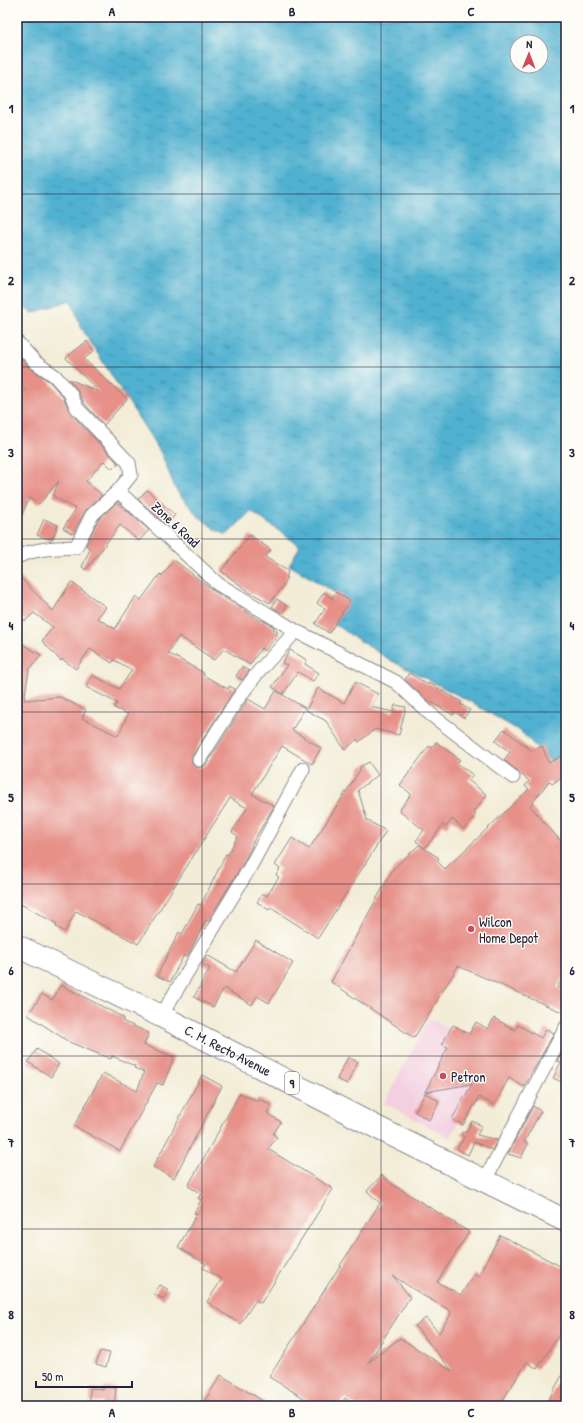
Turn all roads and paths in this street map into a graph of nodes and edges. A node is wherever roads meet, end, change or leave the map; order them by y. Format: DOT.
graph roads {
  1 [pos="17,342"];
  2 [pos="118,490"];
  3 [pos="17,556"];
  4 [pos="296,631"];
  5 [pos="199,760"];
  6 [pos="303,768"];
  7 [pos="513,777"];
  8 [pos="17,946"];
  9 [pos="161,1016"];
  10 [pos="566,1026"];
  11 [pos="485,1180"];
  12 [pos="566,1221"];
  1 -- 2 [label="street"];
  2 -- 3 [label="street"];
  2 -- 4 [label="street, Zone 6 Road"];
  4 -- 5 [label="street"];
  4 -- 7 [label="street, Zone 6 Road"];
  6 -- 9 [label="street"];
  8 -- 9 [label="highway, C. M. Recto Avenue / 9"];
  9 -- 11 [label="highway, C. M. Recto Avenue / 9"];
  10 -- 11 [label="street"];
  11 -- 12 [label="highway, C. M. Recto Avenue / 9"];
}
